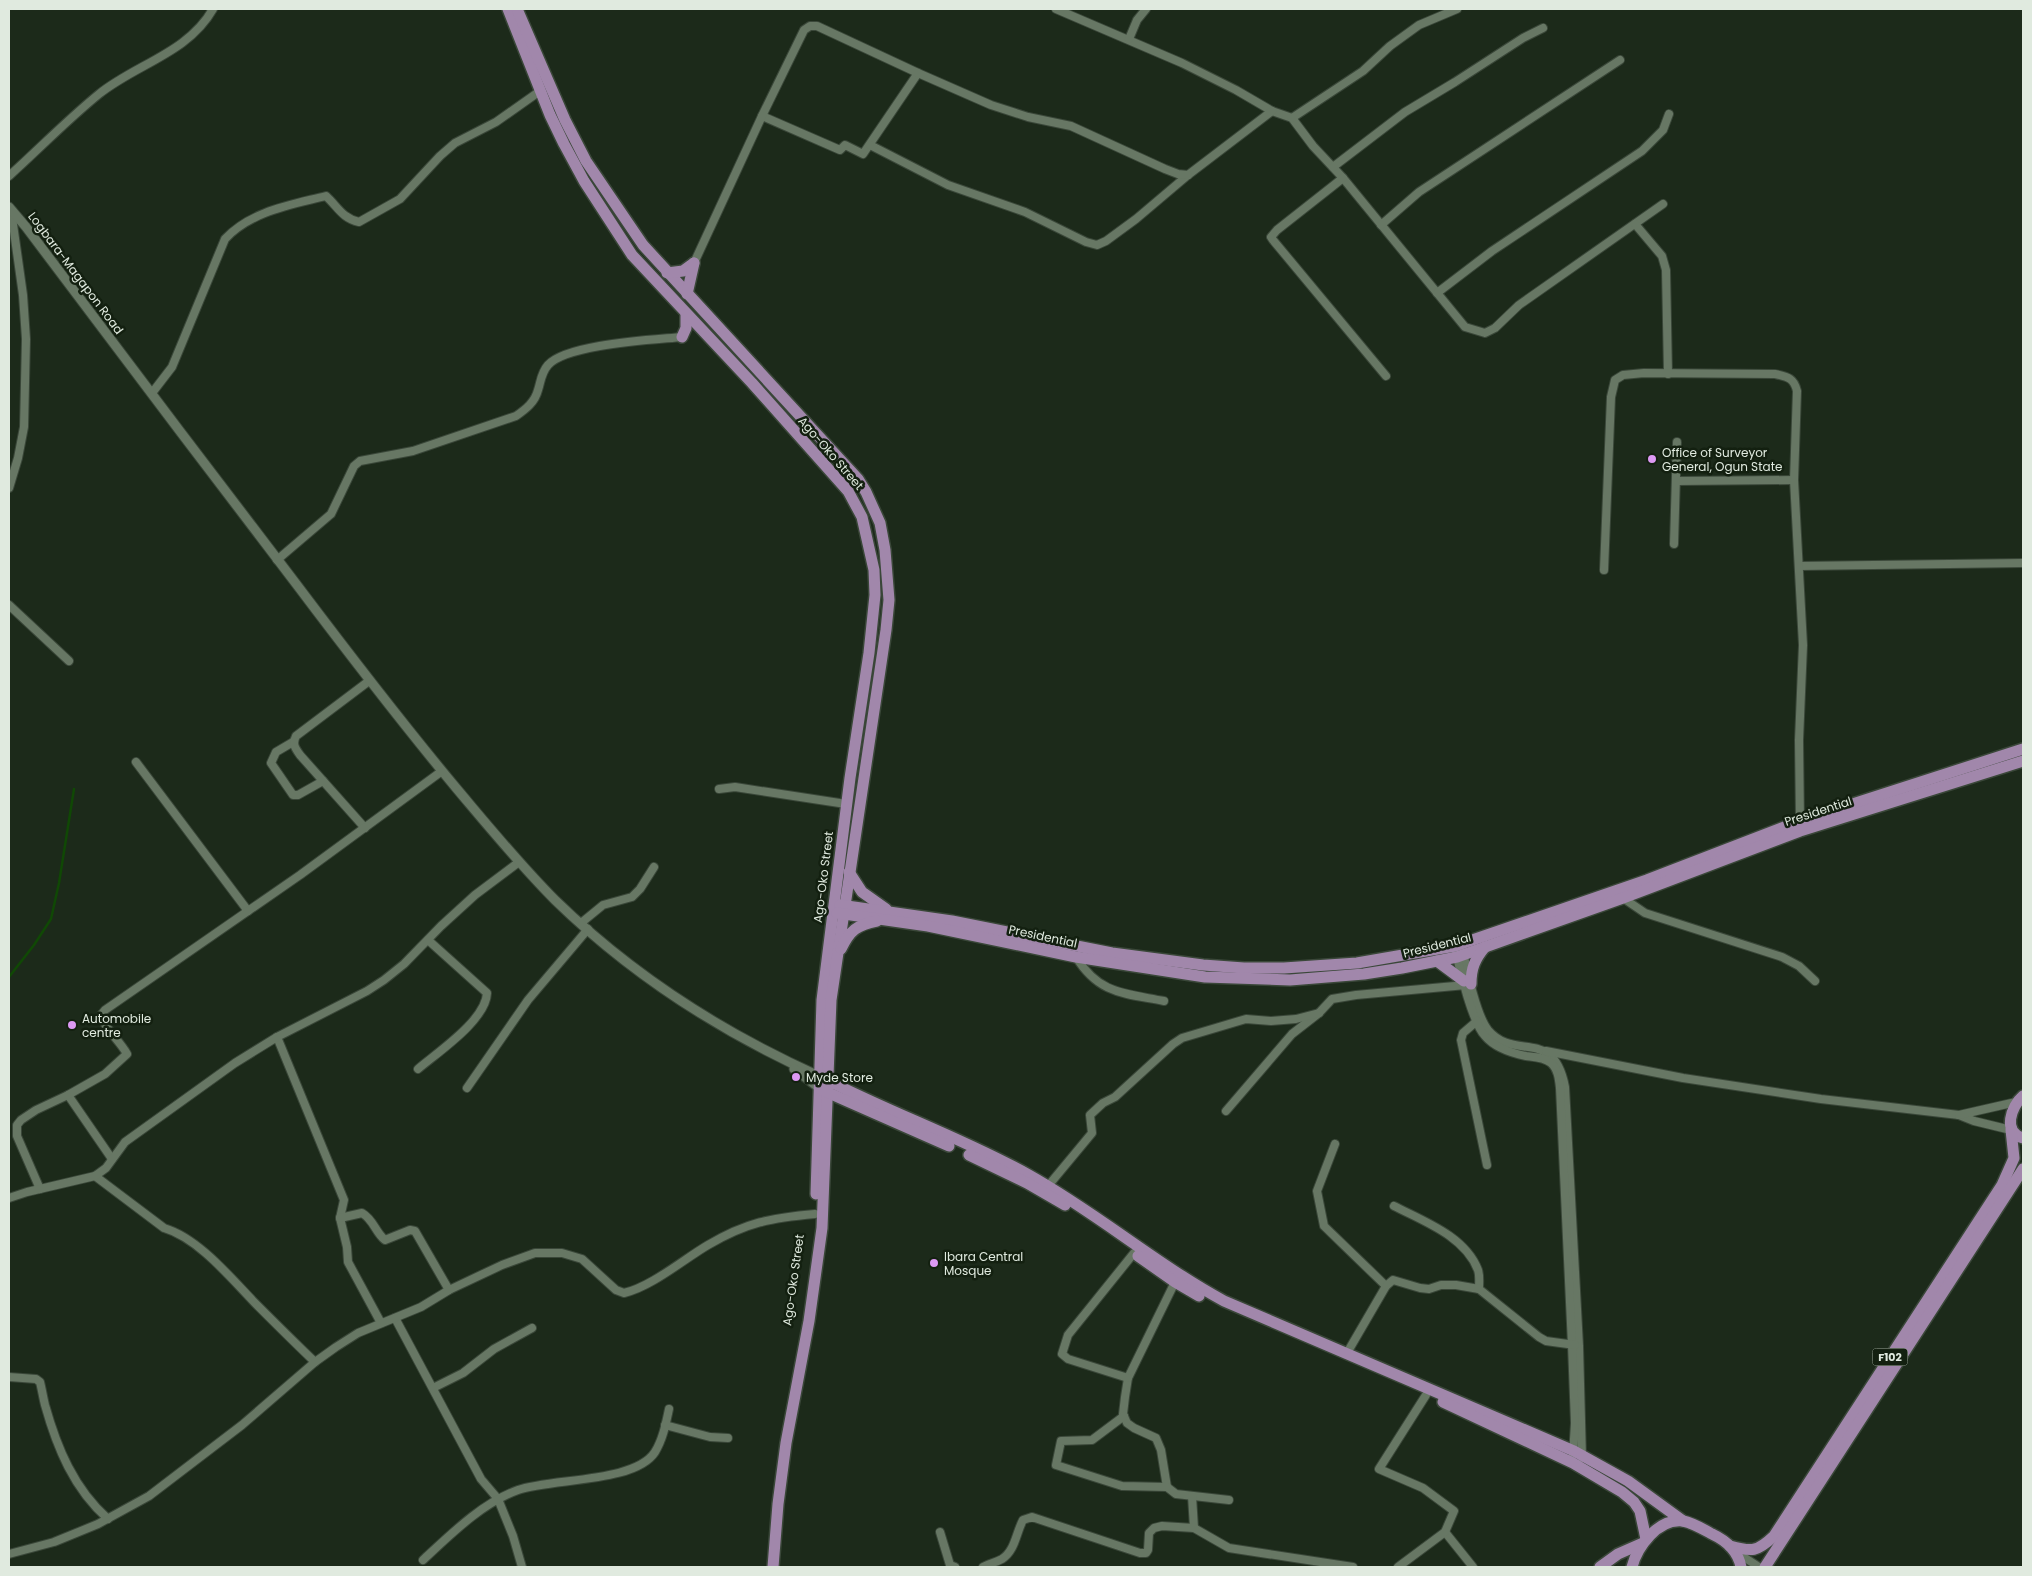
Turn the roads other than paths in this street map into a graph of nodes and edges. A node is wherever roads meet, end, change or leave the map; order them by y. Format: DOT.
graph roads {
  1 [pos="213,9"];
  2 [pos="508,9"];
  3 [pos="517,9"];
  4 [pos="1056,9"];
  5 [pos="1146,9"];
  6 [pos="1457,9"];
  7 [pos="1543,28"];
  8 [pos="1128,39"];
  9 [pos="1620,60"];
  10 [pos="918,74"];
  11 [pos="540,91"];
  12 [pos="1272,111"];
  13 [pos="1669,114"];
  14 [pos="762,116"];
  15 [pos="1292,118"];
  16 [pos="870,146"];
  17 [pos="1333,167"];
  18 [pos="1188,175"];
  19 [pos="9,176"];
  20 [pos="1343,178"];
  21 [pos="1663,204"];
  22 [pos="10,209"];
  23 [pos="1635,224"];
  24 [pos="1381,225"];
  25 [pos="694,263"];
  26 [pos="667,273"];
  27 [pos="1437,293"];
  28 [pos="687,294"];
  29 [pos="686,315"];
  30 [pos="704,333"];
  31 [pos="682,337"];
  32 [pos="1668,374"];
  33 [pos="1386,376"];
  34 [pos="152,392"];
  35 [pos="1677,442"];
  36 [pos="1794,480"];
  37 [pos="1677,481"];
  38 [pos="9,488"];
  39 [pos="1674,544"];
  40 [pos="277,560"];
  41 [pos="2023,563"];
  42 [pos="1799,566"];
  43 [pos="1604,570"];
  44 [pos="9,605"];
  45 [pos="69,661"];
  46 [pos="369,681"];
  47 [pos="293,742"];
  48 [pos="2023,750"];
  49 [pos="2023,761"];
  50 [pos="136,762"];
  51 [pos="442,771"];
  52 [pos="323,781"];
  53 [pos="719,789"];
  54 [pos="846,804"];
  55 [pos="1800,826"];
  56 [pos="365,828"];
  57 [pos="519,862"];
  58 [pos="654,867"];
  59 [pos="849,872"];
  60 [pos="1623,898"];
  61 [pos="838,909"];
  62 [pos="248,911"];
  63 [pos="889,915"];
  64 [pos="585,926"];
  65 [pos="428,940"];
  66 [pos="1485,947"];
  67 [pos="1459,950"];
  68 [pos="1076,957"];
  69 [pos="837,960"];
  70 [pos="1438,961"];
  71 [pos="1815,981"];
  72 [pos="1467,983"];
  73 [pos="1164,1001"];
  74 [pos="1319,1013"];
  75 [pos="1477,1020"];
  76 [pos="277,1038"];
  77 [pos="1540,1049"];
  78 [pos="418,1069"];
  79 [pos="823,1084"];
  80 [pos="467,1088"];
  81 [pos="68,1095"];
  82 [pos="2020,1099"];
  83 [pos="1226,1111"];
  84 [pos="1959,1115"];
  85 [pos="2012,1130"];
  86 [pos="2023,1138"];
  87 [pos="1335,1144"];
  88 [pos="112,1159"];
  89 [pos="1487,1165"];
  90 [pos="2023,1169"];
  91 [pos="96,1176"];
  92 [pos="1048,1186"];
  93 [pos="40,1189"];
  94 [pos="9,1198"];
  95 [pos="1394,1206"];
  96 [pos="815,1214"];
  97 [pos="340,1218"];
  98 [pos="1134,1253"];
  99 [pos="1175,1282"];
  100 [pos="1386,1286"];
  101 [pos="1479,1289"];
  102 [pos="449,1290"];
  103 [pos="395,1318"];
  104 [pos="382,1323"];
  105 [pos="532,1328"];
  106 [pos="1576,1346"];
  107 [pos="1347,1353"];
  108 [pos="315,1362"];
  109 [pos="9,1377"];
  110 [pos="1128,1378"];
  111 [pos="433,1388"];
  112 [pos="1426,1395"];
  113 [pos="669,1409"];
  114 [pos="1124,1416"];
  115 [pos="665,1425"];
  116 [pos="728,1438"];
  117 [pos="1578,1453"];
  118 [pos="1577,1465"];
  119 [pos="1167,1487"];
  120 [pos="1192,1496"];
  121 [pos="498,1499"];
  122 [pos="1229,1500"];
  123 [pos="108,1519"];
  124 [pos="1683,1521"];
  125 [pos="1194,1528"];
  126 [pos="940,1532"];
  127 [pos="1445,1532"];
  128 [pos="1644,1541"];
  129 [pos="1733,1549"];
  130 [pos="9,1554"];
  131 [pos="423,1560"];
  132 [pos="522,1567"];
  133 [pos="766,1567"];
  134 [pos="773,1567"];
  135 [pos="954,1567"];
  136 [pos="983,1567"];
  137 [pos="1354,1567"];
  138 [pos="1398,1567"];
  139 [pos="1473,1567"];
  140 [pos="1600,1567"];
  141 [pos="1632,1567"];
  142 [pos="1741,1567"];
  143 [pos="1759,1567"];
  144 [pos="1765,1567"];
  1 -- 19 [label="street"];
  2 -- 11 [label="main road, Ago-Oko Street"];
  3 -- 26 [label="main road"];
  4 -- 8 [label="street"];
  5 -- 8 [label="street"];
  6 -- 15 [label="street"];
  7 -- 17 [label="street"];
  8 -- 12 [label="street"];
  9 -- 24 [label="street"];
  10 -- 14 [label="street"];
  10 -- 16 [label="street"];
  10 -- 18 [label="street"];
  11 -- 29 [label="main road, Ago-Oko Street"];
  11 -- 34 [label="street"];
  12 -- 15 [label="street"];
  12 -- 18 [label="street"];
  13 -- 27 [label="street"];
  14 -- 16 [label="street"];
  14 -- 25 [label="street"];
  15 -- 17 [label="street"];
  16 -- 18 [label="street"];
  17 -- 20 [label="street"];
  20 -- 24 [label="street"];
  20 -- 33 [label="street"];
  21 -- 23 [label="street"];
  22 -- 34 [label="street, Logbara-Magapon Road"];
  22 -- 38 [label="street"];
  23 -- 27 [label="street"];
  23 -- 32 [label="street"];
  24 -- 27 [label="street"];
  25 -- 26 [label="main road"];
  25 -- 28 [label="main road"];
  26 -- 28 [label="main road"];
  28 -- 59 [label="main road"];
  29 -- 30 [label="main road, Ago-Oko Street"];
  29 -- 31 [label="main road"];
  30 -- 31 [label="main road"];
  30 -- 54 [label="main road, Ago-Oko Street"];
  31 -- 40 [label="street"];
  32 -- 36 [label="street"];
  32 -- 43 [label="street"];
  34 -- 40 [label="street, Logbara-Magapon Road"];
  35 -- 37 [label="street"];
  36 -- 37 [label="street"];
  36 -- 42 [label="street"];
  37 -- 39 [label="street"];
  40 -- 46 [label="street, Logbara-Magapon Road"];
  41 -- 42 [label="street"];
  42 -- 55 [label="street"];
  44 -- 45 [label="street"];
  46 -- 47 [label="street"];
  46 -- 51 [label="street, Logbara-Magapon Road"];
  47 -- 52 [label="street"];
  47 -- 52 [label="street"];
  48 -- 55 [label="main road"];
  49 -- 55 [label="main road, Presidential"];
  50 -- 62 [label="street"];
  51 -- 56 [label="street"];
  51 -- 57 [label="street, Logbara-Magapon Road"];
  52 -- 56 [label="street"];
  53 -- 54 [label="street"];
  54 -- 61 [label="main road, Ago-Oko Street"];
  55 -- 60 [label="main road, Presidential"];
  55 -- 67 [label="main road"];
  56 -- 62 [label="street"];
  57 -- 64 [label="street, Logbara-Magapon Road"];
  57 -- 65 [label="street"];
  58 -- 64 [label="street"];
  59 -- 61 [label="main road"];
  59 -- 63 [label="main road"];
  60 -- 66 [label="main road, Presidential"];
  60 -- 71 [label="street"];
  61 -- 63 [label="main road, Presidential"];
  61 -- 69 [label="main road"];
  61 -- 79 [label="main road, Ago-Oko Street"];
  62 -- 81 [label="street"];
  63 -- 67 [label="main road"];
  63 -- 68 [label="main road, Presidential"];
  63 -- 69 [label="main road"];
  64 -- 79 [label="street, Logbara-Magapon Road"];
  64 -- 80 [label="street"];
  65 -- 76 [label="street"];
  65 -- 78 [label="street"];
  66 -- 67 [label="main road, Presidential"];
  66 -- 72 [label="main road"];
  67 -- 70 [label="main road, Presidential"];
  67 -- 72 [label="street"];
  68 -- 70 [label="main road, Presidential"];
  68 -- 73 [label="street"];
  69 -- 79 [label="main road"];
  70 -- 72 [label="main road"];
  72 -- 74 [label="street"];
  72 -- 75 [label="street"];
  72 -- 77 [label="street"];
  74 -- 83 [label="street"];
  74 -- 92 [label="street"];
  75 -- 89 [label="street"];
  75 -- 106 [label="street"];
  76 -- 88 [label="street"];
  76 -- 97 [label="street"];
  77 -- 84 [label="street"];
  77 -- 106 [label="street"];
  79 -- 92 [label="main road"];
  79 -- 96 [label="main road, Ago-Oko Street"];
  79 -- 98 [label="main road"];
  79 -- 134 [label="main road"];
  81 -- 88 [label="street"];
  81 -- 93 [label="street"];
  82 -- 84 [label="street"];
  82 -- 85 [label="main road, F102"];
  84 -- 85 [label="street"];
  85 -- 86 [label="main road"];
  85 -- 129 [label="main road, F102"];
  87 -- 100 [label="street"];
  88 -- 91 [label="street"];
  90 -- 144 [label="main road, F102"];
  91 -- 93 [label="street"];
  91 -- 108 [label="street"];
  92 -- 107 [label="main road"];
  93 -- 94 [label="street"];
  95 -- 101 [label="street"];
  96 -- 102 [label="street"];
  96 -- 133 [label="main road, Ago-Oko Street"];
  97 -- 102 [label="street"];
  97 -- 104 [label="street"];
  98 -- 99 [label="main road"];
  98 -- 110 [label="street"];
  99 -- 110 [label="street"];
  99 -- 112 [label="main road"];
  100 -- 101 [label="street"];
  100 -- 107 [label="street"];
  101 -- 106 [label="street"];
  102 -- 103 [label="street"];
  103 -- 104 [label="street"];
  103 -- 111 [label="street"];
  104 -- 108 [label="street"];
  105 -- 111 [label="street"];
  106 -- 117 [label="street"];
  107 -- 117 [label="main road"];
  108 -- 123 [label="street"];
  109 -- 123 [label="street"];
  110 -- 114 [label="street"];
  111 -- 121 [label="street"];
  112 -- 118 [label="main road"];
  112 -- 127 [label="street"];
  113 -- 115 [label="street"];
  114 -- 119 [label="street"];
  114 -- 119 [label="street"];
  115 -- 116 [label="street"];
  115 -- 121 [label="street"];
  117 -- 118 [label="street"];
  117 -- 124 [label="main road"];
  118 -- 128 [label="main road"];
  119 -- 120 [label="street"];
  120 -- 122 [label="street"];
  120 -- 125 [label="street"];
  121 -- 131 [label="street"];
  121 -- 132 [label="street"];
  123 -- 130 [label="street"];
  124 -- 128 [label="main road"];
  124 -- 129 [label="main road, F102"];
  125 -- 136 [label="street"];
  125 -- 137 [label="street"];
  126 -- 135 [label="street"];
  127 -- 138 [label="street"];
  127 -- 139 [label="street"];
  128 -- 140 [label="main road"];
  128 -- 141 [label="main road"];
  129 -- 142 [label="main road"];
  129 -- 143 [label="street"];
}
